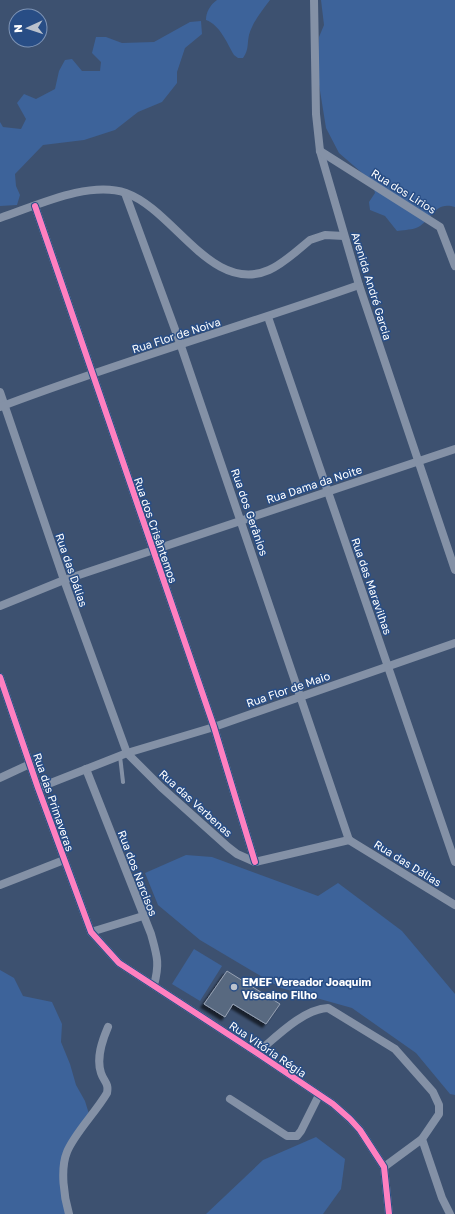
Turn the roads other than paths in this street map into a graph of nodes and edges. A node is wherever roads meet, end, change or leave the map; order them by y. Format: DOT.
graph roads {
  1 [pos="314,0"];
  2 [pos="320,151"];
  3 [pos="125,193"];
  4 [pos="35,206"];
  5 [pos="0,218"];
  6 [pos="344,236"];
  7 [pos="455,266"];
  8 [pos="359,285"];
  9 [pos="268,317"];
  10 [pos="180,344"];
  11 [pos="92,374"];
  12 [pos="0,392"];
  13 [pos="2,406"];
  14 [pos="455,448"];
  15 [pos="418,462"];
  16 [pos="327,492"];
  17 [pos="241,520"];
  18 [pos="153,550"];
  19 [pos="455,570"];
  20 [pos="64,580"];
  21 [pos="0,606"];
  22 [pos="455,643"];
  23 [pos="388,667"];
  24 [pos="0,677"];
  25 [pos="301,696"];
  26 [pos="214,727"];
  27 [pos="124,755"];
  28 [pos="30,764"];
  29 [pos="86,770"];
  30 [pos="0,778"];
  31 [pos="123,782"];
  32 [pos="38,788"];
  33 [pos="452,839"];
  34 [pos="350,840"];
  35 [pos="64,860"];
  36 [pos="255,862"];
  37 [pos="455,862"];
  38 [pos="0,885"];
  39 [pos="455,905"];
  40 [pos="143,916"];
  41 [pos="91,932"];
  42 [pos="154,985"];
  43 [pos="108,1027"];
  44 [pos="257,1052"];
  45 [pos="319,1095"];
  46 [pos="230,1099"];
  47 [pos="422,1138"];
  48 [pos="384,1167"];
  49 [pos="69,1214"];
  50 [pos="389,1214"];
  51 [pos="450,1214"];
  1 -- 2 [label="street, Avenida André Garcia"];
  2 -- 6 [label="street, Avenida André Garcia"];
  2 -- 7 [label="street, Rua dos Lirios"];
  3 -- 4 [label="street"];
  3 -- 6 [label="street"];
  3 -- 10 [label="street, Rua dos Gerânios"];
  4 -- 5 [label="street"];
  4 -- 11 [label="street, Rua dos Crisântemos"];
  6 -- 8 [label="street, Avenida André Garcia"];
  8 -- 9 [label="street, Rua Flor de Noiva"];
  8 -- 15 [label="street, Avenida André Garcia"];
  9 -- 10 [label="street, Rua Flor de Noiva"];
  9 -- 16 [label="street, Rua das Maravilhas"];
  10 -- 11 [label="street, Rua Flor de Noiva"];
  10 -- 17 [label="street, Rua dos Gerânios"];
  11 -- 13 [label="street, Rua Flor de Noiva"];
  11 -- 18 [label="street, Rua dos Crisântemos"];
  12 -- 13 [label="street, Rua das Dálias"];
  13 -- 20 [label="street, Rua das Dálias"];
  14 -- 15 [label="street, Rua Dama da Noite"];
  15 -- 16 [label="street, Rua Dama da Noite"];
  15 -- 19 [label="street, Avenida André Garcia"];
  16 -- 17 [label="street, Rua Dama da Noite"];
  16 -- 23 [label="street, Rua das Maravilhas"];
  17 -- 18 [label="street, Rua Dama da Noite"];
  17 -- 25 [label="street, Rua dos Gerânios"];
  18 -- 20 [label="street, Rua Dama da Noite"];
  18 -- 26 [label="street, Rua dos Crisântemos"];
  20 -- 21 [label="street, Rua Dama da Noite"];
  20 -- 27 [label="street, Rua das Dálias"];
  22 -- 23 [label="street, Rua Flor de Maio"];
  23 -- 25 [label="street, Rua Flor de Maio"];
  23 -- 33 [label="street, Rua das Maravilhas"];
  24 -- 28 [label="street, Rua das Primaveras"];
  25 -- 26 [label="street, Rua Flor de Maio"];
  25 -- 34 [label="street, Rua dos Gerânios"];
  26 -- 27 [label="street, Rua Flor de Maio"];
  26 -- 36 [label="street, Rua dos Crisântemos"];
  27 -- 29 [label="street"];
  27 -- 31 [label="lane"];
  27 -- 36 [label="street, Rua das Verbenas"];
  28 -- 30 [label="street"];
  28 -- 32 [label="street, Rua das Primaveras"];
  29 -- 32 [label="street"];
  29 -- 40 [label="street, Rua dos Narcisos"];
  32 -- 35 [label="street, Rua das Primaveras"];
  33 -- 37 [label="street, Rua das Maravilhas"];
  34 -- 36 [label="street"];
  34 -- 39 [label="street, Rua das Dálias"];
  35 -- 38 [label="street"];
  35 -- 41 [label="street, Rua das Primaveras"];
  40 -- 41 [label="street"];
  40 -- 42 [label="street, Rua dos Narcisos"];
  41 -- 42 [label="street, Rua Vitória Régia"];
  42 -- 44 [label="street, Rua Vitória Régia"];
  43 -- 49 [label="street"];
  44 -- 45 [label="street, Rua Vitória Régia"];
  44 -- 47 [label="street"];
  45 -- 46 [label="street"];
  45 -- 48 [label="street, Rua Vitória Régia"];
  47 -- 48 [label="street"];
  47 -- 51 [label="street"];
  48 -- 50 [label="street, Rua Vitória Régia"];
}
